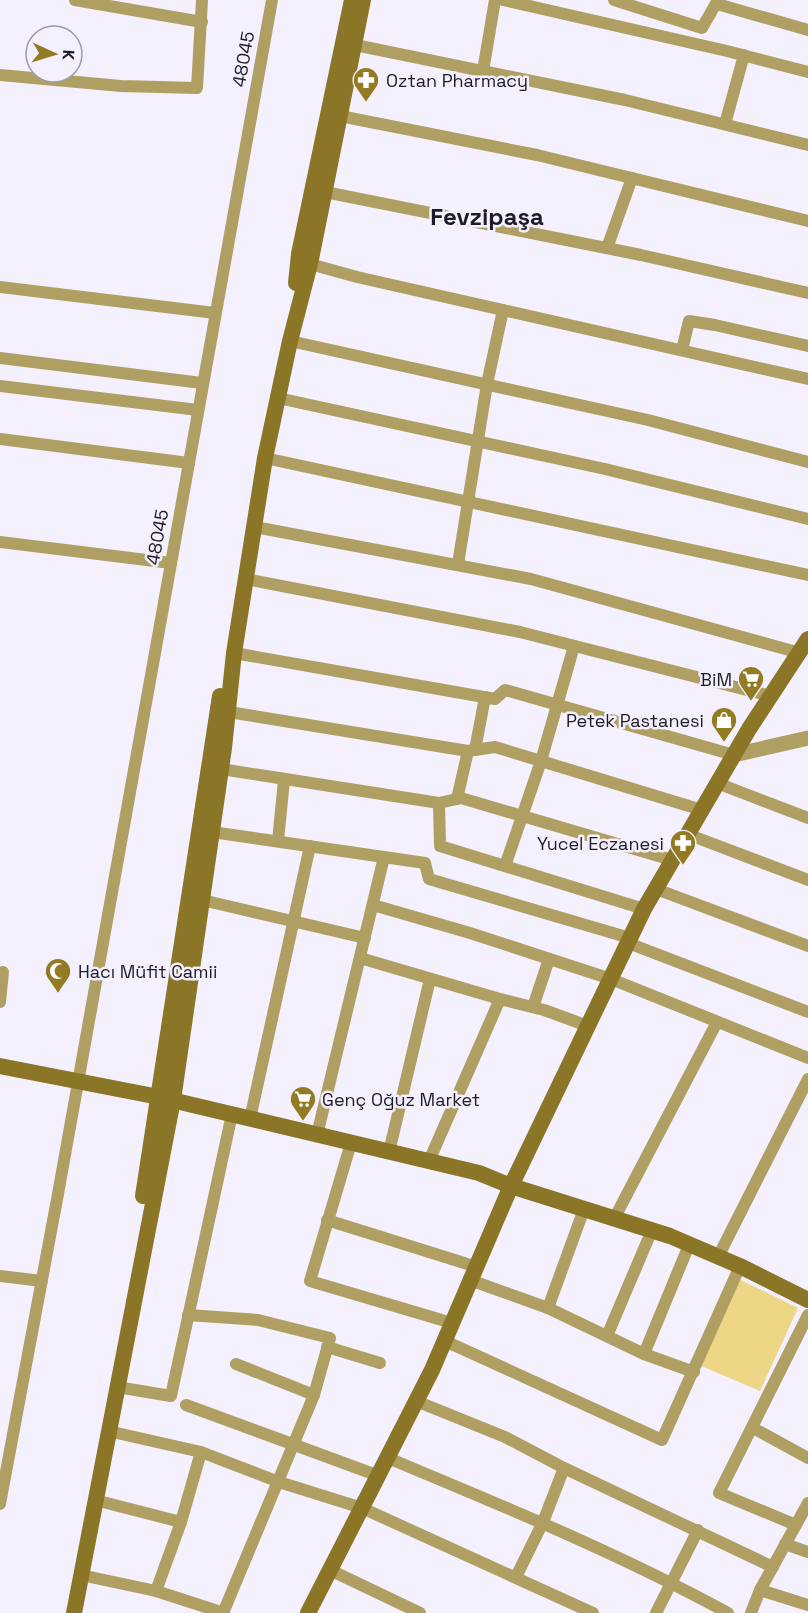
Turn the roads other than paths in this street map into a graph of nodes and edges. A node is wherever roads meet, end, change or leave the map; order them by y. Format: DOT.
graph roads {
  1 [pos="75,0"];
  2 [pos="202,0"];
  3 [pos="272,0"];
  4 [pos="352,0"];
  5 [pos="363,0"];
  6 [pos="495,0"];
  7 [pos="503,0"];
  8 [pos="614,0"];
  9 [pos="718,2"];
  10 [pos="202,22"];
  11 [pos="808,30"];
  12 [pos="355,45"];
  13 [pos="744,55"];
  14 [pos="483,71"];
  15 [pos="808,72"];
  16 [pos="0,75"];
  17 [pos="340,116"];
  18 [pos="725,124"];
  19 [pos="808,145"];
  20 [pos="632,178"];
  21 [pos="325,192"];
  22 [pos="808,221"];
  23 [pos="607,248"];
  24 [pos="310,264"];
  25 [pos="0,287"];
  26 [pos="808,293"];
  27 [pos="503,310"];
  28 [pos="215,313"];
  29 [pos="290,341"];
  30 [pos="808,346"];
  31 [pos="682,350"];
  32 [pos="0,358"];
  33 [pos="808,379"];
  34 [pos="202,383"];
  35 [pos="487,384"];
  36 [pos="0,386"];
  37 [pos="278,398"];
  38 [pos="198,411"];
  39 [pos="0,439"];
  40 [pos="479,442"];
  41 [pos="265,458"];
  42 [pos="808,462"];
  43 [pos="189,463"];
  44 [pos="469,501"];
  45 [pos="808,519"];
  46 [pos="255,526"];
  47 [pos="0,542"];
  48 [pos="171,563"];
  49 [pos="458,564"];
  50 [pos="808,575"];
  51 [pos="246,579"];
  52 [pos="574,646"];
  53 [pos="804,646"];
  54 [pos="234,653"];
  55 [pos="771,696"];
  56 [pos="485,698"];
  57 [pos="559,705"];
  58 [pos="229,712"];
  59 [pos="808,738"];
  60 [pos="472,750"];
  61 [pos="734,755"];
  62 [pos="542,761"];
  63 [pos="221,769"];
  64 [pos="284,780"];
  65 [pos="717,783"];
  66 [pos="457,799"];
  67 [pos="439,803"];
  68 [pos="702,810"];
  69 [pos="524,816"];
  70 [pos="808,818"];
  71 [pos="212,832"];
  72 [pos="687,834"];
  73 [pos="278,841"];
  74 [pos="310,846"];
  75 [pos="384,856"];
  76 [pos="672,860"];
  77 [pos="505,866"];
  78 [pos="808,880"];
  79 [pos="656,889"];
  80 [pos="202,900"];
  81 [pos="373,905"];
  82 [pos="644,909"];
  83 [pos="293,921"];
  84 [pos="365,938"];
  85 [pos="629,940"];
  86 [pos="808,946"];
  87 [pos="360,958"];
  88 [pos="549,959"];
  89 [pos="3,972"];
  90 [pos="611,978"];
  91 [pos="430,979"];
  92 [pos="501,999"];
  93 [pos="0,1002"];
  94 [pos="533,1007"];
  95 [pos="808,1012"];
  96 [pos="717,1022"];
  97 [pos="588,1026"];
  98 [pos="808,1058"];
  99 [pos="0,1066"];
  100 [pos="808,1079"];
  101 [pos="77,1080"];
  102 [pos="166,1099"];
  103 [pos="232,1114"];
  104 [pos="250,1119"];
  105 [pos="317,1135"];
  106 [pos="351,1143"];
  107 [pos="389,1152"];
  108 [pos="429,1161"];
  109 [pos="511,1186"];
  110 [pos="584,1209"];
  111 [pos="614,1219"];
  112 [pos="327,1220"];
  113 [pos="652,1230"];
  114 [pos="689,1245"];
  115 [pos="718,1257"];
  116 [pos="740,1266"];
  117 [pos="473,1273"];
  118 [pos="0,1276"];
  119 [pos="42,1281"];
  120 [pos="808,1300"];
  121 [pos="548,1308"];
  122 [pos="808,1315"];
  123 [pos="188,1316"];
  124 [pos="452,1323"];
  125 [pos="607,1336"];
  126 [pos="445,1341"];
  127 [pos="327,1347"];
  128 [pos="644,1354"];
  129 [pos="380,1363"];
  130 [pos="236,1364"];
  131 [pos="694,1372"];
  132 [pos="117,1387"];
  133 [pos="314,1395"];
  134 [pos="416,1401"];
  135 [pos="186,1405"];
  136 [pos="753,1428"];
  137 [pos="108,1431"];
  138 [pos="294,1445"];
  139 [pos="201,1452"];
  140 [pos="388,1458"];
  141 [pos="808,1458"];
  142 [pos="564,1468"];
  143 [pos="379,1476"];
  144 [pos="279,1482"];
  145 [pos="95,1500"];
  146 [pos="808,1503"];
  147 [pos="0,1504"];
  148 [pos="362,1508"];
  149 [pos="181,1522"];
  150 [pos="543,1522"];
  151 [pos="796,1525"];
  152 [pos="698,1530"];
  153 [pos="785,1544"];
  154 [pos="808,1552"];
  155 [pos="772,1567"];
  156 [pos="330,1570"];
  157 [pos="81,1575"];
  158 [pos="516,1577"];
  159 [pos="670,1582"];
  160 [pos="760,1590"];
  161 [pos="156,1591"];
  162 [pos="808,1605"];
  163 [pos="63,1613"];
  164 [pos="74,1613"];
  165 [pos="224,1613"];
  166 [pos="308,1613"];
  167 [pos="420,1613"];
  168 [pos="593,1613"];
  169 [pos="656,1613"];
  170 [pos="728,1613"];
  171 [pos="751,1613"];
  1 -- 10 [label="street"];
  2 -- 10 [label="street"];
  3 -- 28 [label="street, 48045"];
  4 -- 29 [label="main road"];
  5 -- 12 [label="main road"];
  6 -- 14 [label="street"];
  7 -- 13 [label="street"];
  8 -- 9 [label="street"];
  9 -- 11 [label="street"];
  10 -- 16 [label="street"];
  12 -- 14 [label="street"];
  12 -- 17 [label="main road"];
  13 -- 15 [label="street"];
  13 -- 18 [label="street"];
  14 -- 18 [label="street"];
  17 -- 20 [label="street"];
  17 -- 21 [label="main road"];
  18 -- 19 [label="street"];
  20 -- 22 [label="street"];
  20 -- 23 [label="street"];
  21 -- 23 [label="street"];
  21 -- 24 [label="main road"];
  23 -- 26 [label="street"];
  24 -- 27 [label="street"];
  24 -- 29 [label="main road"];
  25 -- 28 [label="street"];
  27 -- 31 [label="street"];
  27 -- 35 [label="street"];
  28 -- 34 [label="street, 48045"];
  29 -- 35 [label="street"];
  29 -- 37 [label="main road"];
  30 -- 31 [label="street"];
  31 -- 33 [label="street"];
  32 -- 34 [label="street"];
  34 -- 38 [label="street, 48045"];
  35 -- 40 [label="street"];
  35 -- 42 [label="street"];
  36 -- 38 [label="street"];
  37 -- 40 [label="street"];
  37 -- 41 [label="main road"];
  38 -- 43 [label="street, 48045"];
  39 -- 43 [label="street"];
  40 -- 44 [label="street"];
  40 -- 45 [label="street"];
  41 -- 44 [label="street"];
  41 -- 46 [label="main road"];
  43 -- 48 [label="street, 48045"];
  44 -- 49 [label="street"];
  44 -- 50 [label="street"];
  46 -- 49 [label="street"];
  46 -- 51 [label="main road"];
  47 -- 48 [label="street"];
  48 -- 101 [label="street, 48045"];
  49 -- 53 [label="street"];
  51 -- 52 [label="street"];
  51 -- 54 [label="main road"];
  52 -- 55 [label="street"];
  52 -- 57 [label="street"];
  53 -- 55 [label="main road"];
  54 -- 56 [label="street"];
  54 -- 58 [label="main road"];
  54 -- 102 [label="main road"];
  55 -- 61 [label="main road"];
  56 -- 57 [label="street"];
  56 -- 60 [label="street"];
  57 -- 61 [label="street"];
  57 -- 62 [label="street"];
  58 -- 60 [label="street"];
  58 -- 63 [label="main road"];
  59 -- 61 [label="street"];
  60 -- 62 [label="street"];
  60 -- 66 [label="street"];
  61 -- 65 [label="main road"];
  62 -- 68 [label="street"];
  62 -- 69 [label="street"];
  63 -- 64 [label="street"];
  63 -- 71 [label="main road"];
  64 -- 67 [label="street"];
  64 -- 73 [label="street"];
  65 -- 68 [label="main road"];
  65 -- 70 [label="street"];
  66 -- 67 [label="street"];
  66 -- 69 [label="street"];
  67 -- 77 [label="street"];
  68 -- 72 [label="main road"];
  69 -- 76 [label="street"];
  69 -- 77 [label="street"];
  71 -- 73 [label="street"];
  71 -- 80 [label="main road"];
  72 -- 76 [label="main road"];
  72 -- 78 [label="street"];
  73 -- 74 [label="street"];
  74 -- 75 [label="street"];
  74 -- 83 [label="street"];
  75 -- 81 [label="street"];
  75 -- 85 [label="street"];
  76 -- 79 [label="main road"];
  77 -- 82 [label="street"];
  79 -- 82 [label="main road"];
  79 -- 86 [label="street"];
  80 -- 83 [label="street"];
  80 -- 102 [label="main road"];
  81 -- 84 [label="street"];
  81 -- 88 [label="street"];
  82 -- 85 [label="main road"];
  83 -- 84 [label="street"];
  83 -- 104 [label="street"];
  84 -- 87 [label="street"];
  85 -- 90 [label="main road"];
  85 -- 95 [label="street"];
  87 -- 91 [label="street"];
  87 -- 105 [label="street"];
  88 -- 90 [label="street"];
  88 -- 94 [label="street"];
  89 -- 93 [label="street"];
  90 -- 96 [label="street"];
  90 -- 97 [label="main road"];
  91 -- 92 [label="street"];
  91 -- 107 [label="street"];
  92 -- 94 [label="street"];
  92 -- 108 [label="street"];
  94 -- 97 [label="street"];
  96 -- 98 [label="street"];
  96 -- 111 [label="street"];
  97 -- 109 [label="main road"];
  99 -- 101 [label="main road"];
  100 -- 115 [label="street"];
  101 -- 102 [label="main road"];
  101 -- 119 [label="street, 48045"];
  102 -- 103 [label="main road"];
  102 -- 132 [label="main road"];
  102 -- 163 [label="main road"];
  103 -- 104 [label="main road"];
  103 -- 123 [label="street"];
  104 -- 105 [label="main road"];
  105 -- 106 [label="main road"];
  106 -- 107 [label="main road"];
  106 -- 112 [label="street"];
  107 -- 108 [label="main road"];
  108 -- 109 [label="main road"];
  109 -- 110 [label="main road"];
  109 -- 117 [label="main road"];
  110 -- 111 [label="main road"];
  110 -- 121 [label="street"];
  111 -- 113 [label="main road"];
  112 -- 117 [label="street"];
  112 -- 124 [label="street"];
  113 -- 114 [label="main road"];
  113 -- 125 [label="street"];
  114 -- 115 [label="main road"];
  114 -- 128 [label="street"];
  115 -- 116 [label="main road"];
  116 -- 120 [label="main road"];
  116 -- 131 [label="street"];
  117 -- 121 [label="street"];
  117 -- 124 [label="main road"];
  118 -- 119 [label="street"];
  119 -- 147 [label="street, 48045"];
  121 -- 125 [label="street"];
  122 -- 136 [label="street"];
  123 -- 127 [label="street"];
  123 -- 132 [label="street"];
  124 -- 126 [label="main road"];
  125 -- 128 [label="street"];
  126 -- 131 [label="street"];
  126 -- 134 [label="main road"];
  127 -- 129 [label="street"];
  127 -- 133 [label="street"];
  128 -- 131 [label="street"];
  130 -- 133 [label="street"];
  132 -- 137 [label="main road"];
  133 -- 138 [label="street"];
  134 -- 140 [label="main road"];
  134 -- 142 [label="street"];
  135 -- 138 [label="street"];
  136 -- 141 [label="street"];
  136 -- 151 [label="street"];
  137 -- 139 [label="street"];
  137 -- 145 [label="main road"];
  138 -- 143 [label="street"];
  138 -- 144 [label="street"];
  139 -- 144 [label="street"];
  139 -- 149 [label="street"];
  140 -- 143 [label="main road"];
  140 -- 150 [label="street"];
  142 -- 150 [label="street"];
  142 -- 152 [label="street"];
  143 -- 148 [label="main road"];
  144 -- 148 [label="street"];
  144 -- 165 [label="street"];
  145 -- 149 [label="street"];
  145 -- 157 [label="main road"];
  146 -- 151 [label="street"];
  148 -- 156 [label="main road"];
  148 -- 158 [label="street"];
  149 -- 161 [label="street"];
  150 -- 158 [label="street"];
  150 -- 159 [label="street"];
  151 -- 153 [label="street"];
  152 -- 155 [label="street"];
  152 -- 159 [label="street"];
  153 -- 154 [label="street"];
  153 -- 155 [label="street"];
  155 -- 160 [label="street"];
  156 -- 166 [label="main road"];
  156 -- 167 [label="street"];
  157 -- 161 [label="street"];
  157 -- 164 [label="main road"];
  158 -- 168 [label="street"];
  159 -- 169 [label="street"];
  159 -- 170 [label="street"];
  160 -- 162 [label="street"];
  160 -- 171 [label="street"];
  161 -- 165 [label="street"];
}
